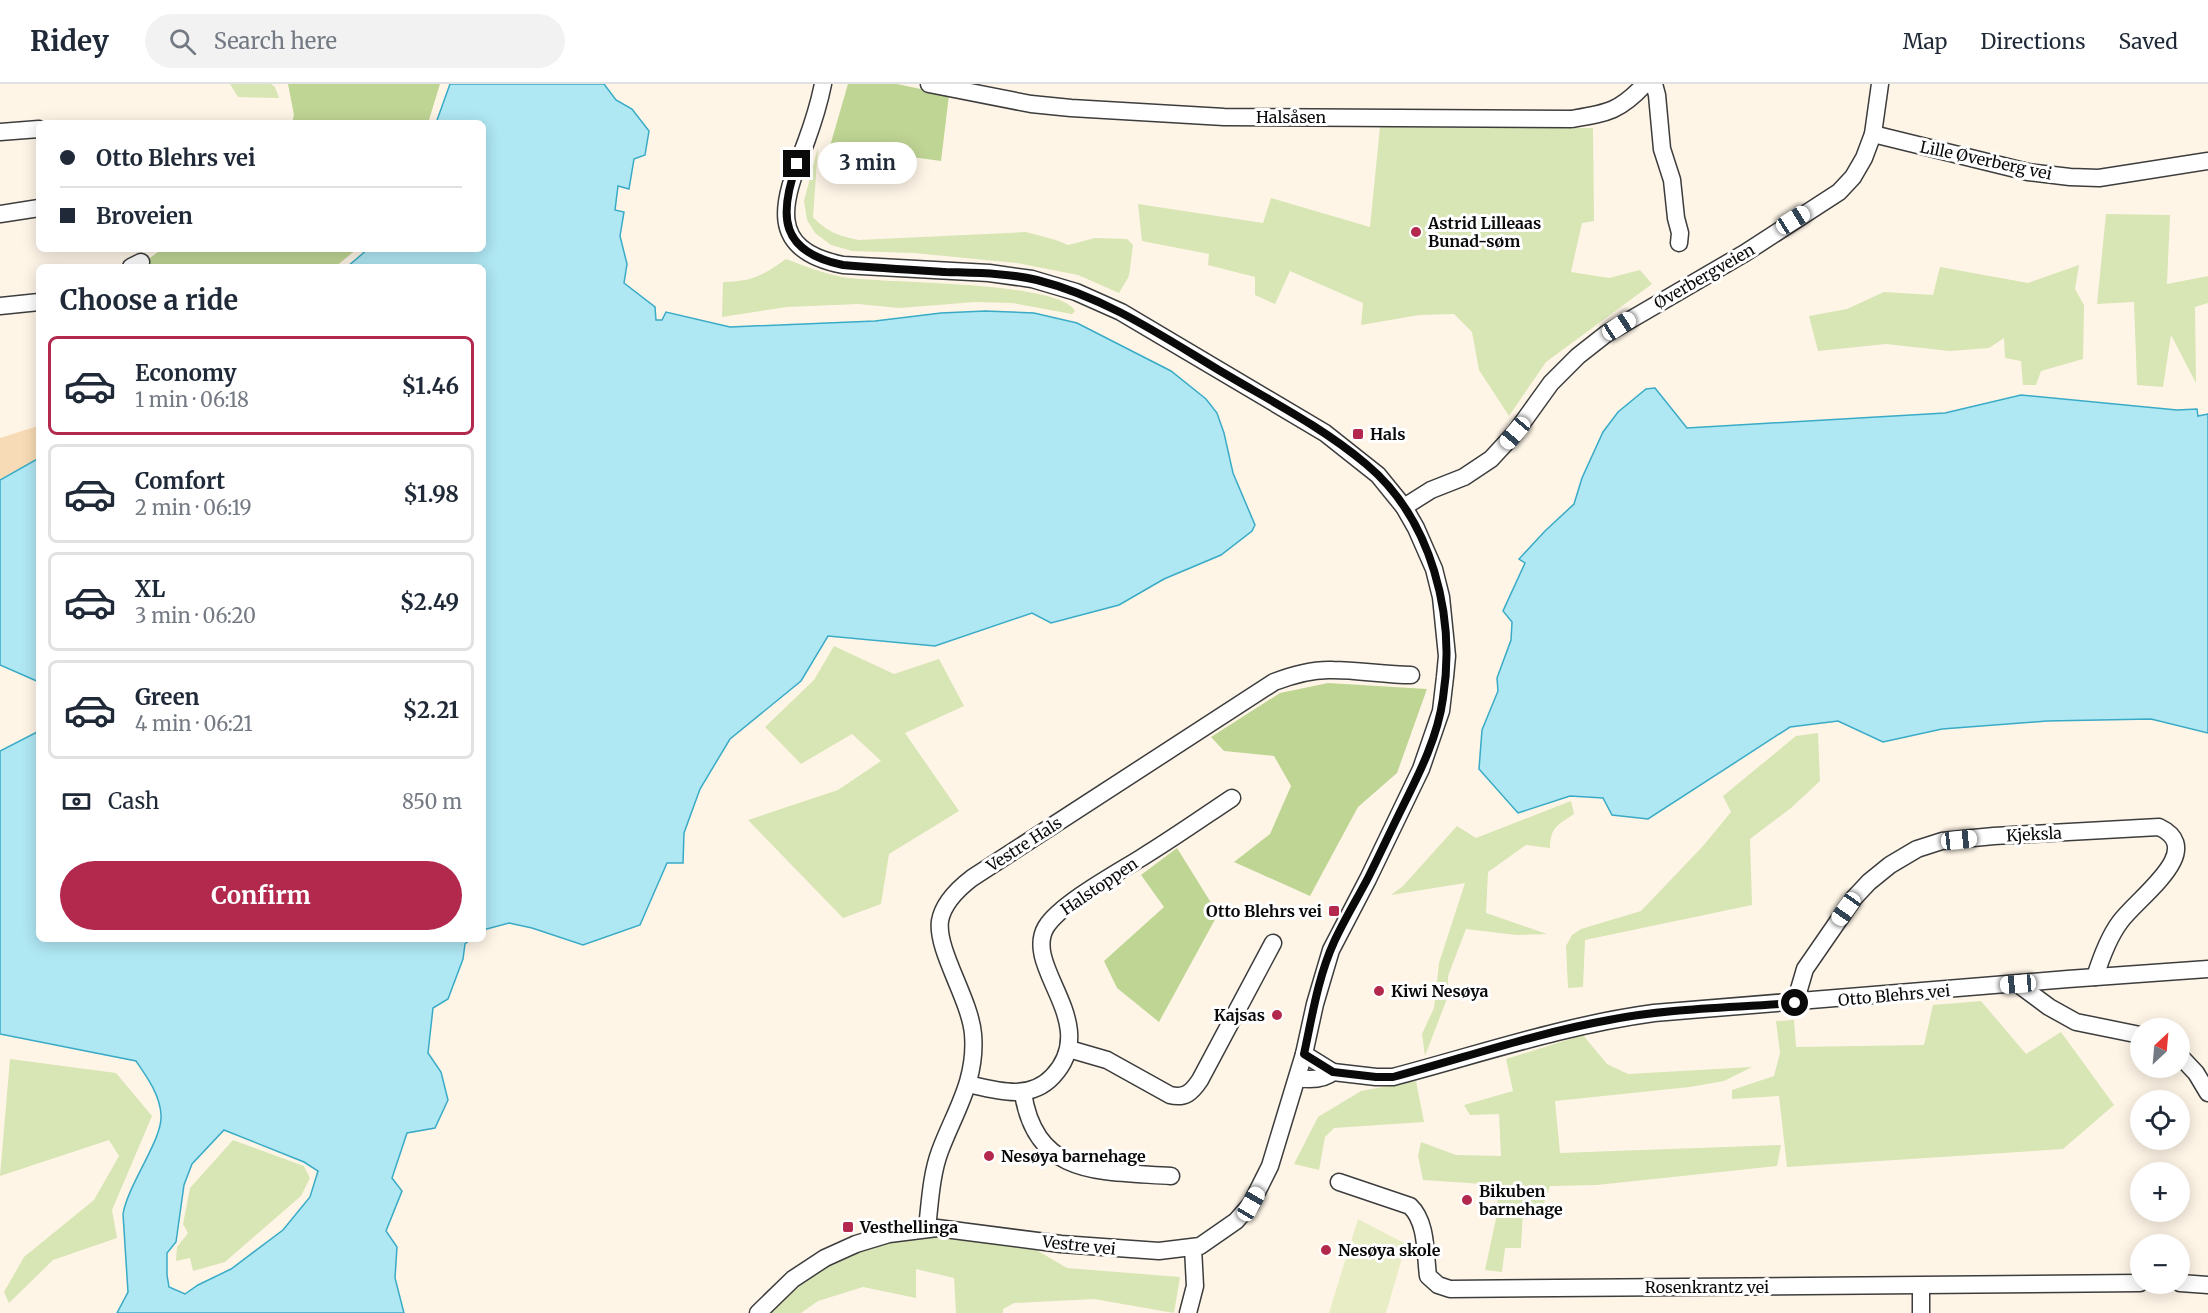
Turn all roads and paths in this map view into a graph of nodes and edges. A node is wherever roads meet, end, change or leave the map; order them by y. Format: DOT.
graph roads {
  1 [pos="824,84"];
  2 [pos="930,84"];
  3 [pos="1645,84"];
  4 [pos="1654,84"];
  5 [pos="1880,84"];
  6 [pos="36,129"];
  7 [pos="0,132"];
  8 [pos="1873,134"];
  9 [pos="2208,161"];
  10 [pos="36,208"];
  11 [pos="0,214"];
  12 [pos="1679,243"];
  13 [pos="36,302"];
  14 [pos="0,306"];
  15 [pos="1404,507"];
  16 [pos="1412,675"];
  17 [pos="1232,798"];
  18 [pos="1273,943"];
  19 [pos="2208,969"];
  20 [pos="2095,977"];
  21 [pos="2018,984"];
  22 [pos="1795,1003"];
  23 [pos="2130,1033"];
  24 [pos="1069,1049"];
  25 [pos="1304,1054"];
  26 [pos="2190,1067"];
  27 [pos="1333,1072"];
  28 [pos="1298,1078"];
  29 [pos="969,1084"];
  30 [pos="1023,1093"];
  31 [pos="2208,1093"];
  32 [pos="1171,1176"];
  33 [pos="1339,1182"];
  34 [pos="927,1228"];
  35 [pos="1192,1248"];
  36 [pos="2130,1283"];
  37 [pos="2190,1284"];
  38 [pos="2208,1285"];
  39 [pos="1921,1286"];
  40 [pos="758,1313"];
  41 [pos="1188,1313"];
  42 [pos="1921,1313"];
  1 -- 15 [label="street, Vestre vei"];
  2 -- 3 [label="street, Halsåsen"];
  4 -- 12 [label="street"];
  5 -- 8 [label="street, Øverbergveien"];
  6 -- 7 [label="street"];
  8 -- 9 [label="street, Lille Øverberg vei"];
  8 -- 15 [label="street, Øverbergveien"];
  10 -- 11 [label="street"];
  13 -- 14 [label="street"];
  15 -- 25 [label="street, Vestre vei"];
  16 -- 29 [label="street, Vestre Hals"];
  17 -- 24 [label="street, Halstoppen"];
  18 -- 24 [label="street"];
  19 -- 20 [label="street, Otto Blehrs vei"];
  20 -- 21 [label="street, Otto Blehrs vei"];
  20 -- 22 [label="street, Kjeksla"];
  21 -- 22 [label="street, Otto Blehrs vei"];
  21 -- 23 [label="street"];
  22 -- 27 [label="street, Otto Blehrs vei"];
  24 -- 30 [label="street"];
  25 -- 27 [label="street, Otto Blehrs vei"];
  25 -- 28 [label="street, Vestre vei"];
  26 -- 31 [label="street"];
  27 -- 28 [label="street"];
  28 -- 35 [label="street, Vestre vei"];
  29 -- 30 [label="street"];
  29 -- 34 [label="street, Vestre Hals"];
  30 -- 32 [label="street"];
  33 -- 39 [label="street, Rosenkrantz vei"];
  34 -- 35 [label="street, Vestre vei"];
  34 -- 40 [label="street, Vestre vei"];
  35 -- 41 [label="street"];
  36 -- 39 [label="street, Rosenkrantz vei"];
  37 -- 38 [label="street"];
  39 -- 42 [label="street"];
}
